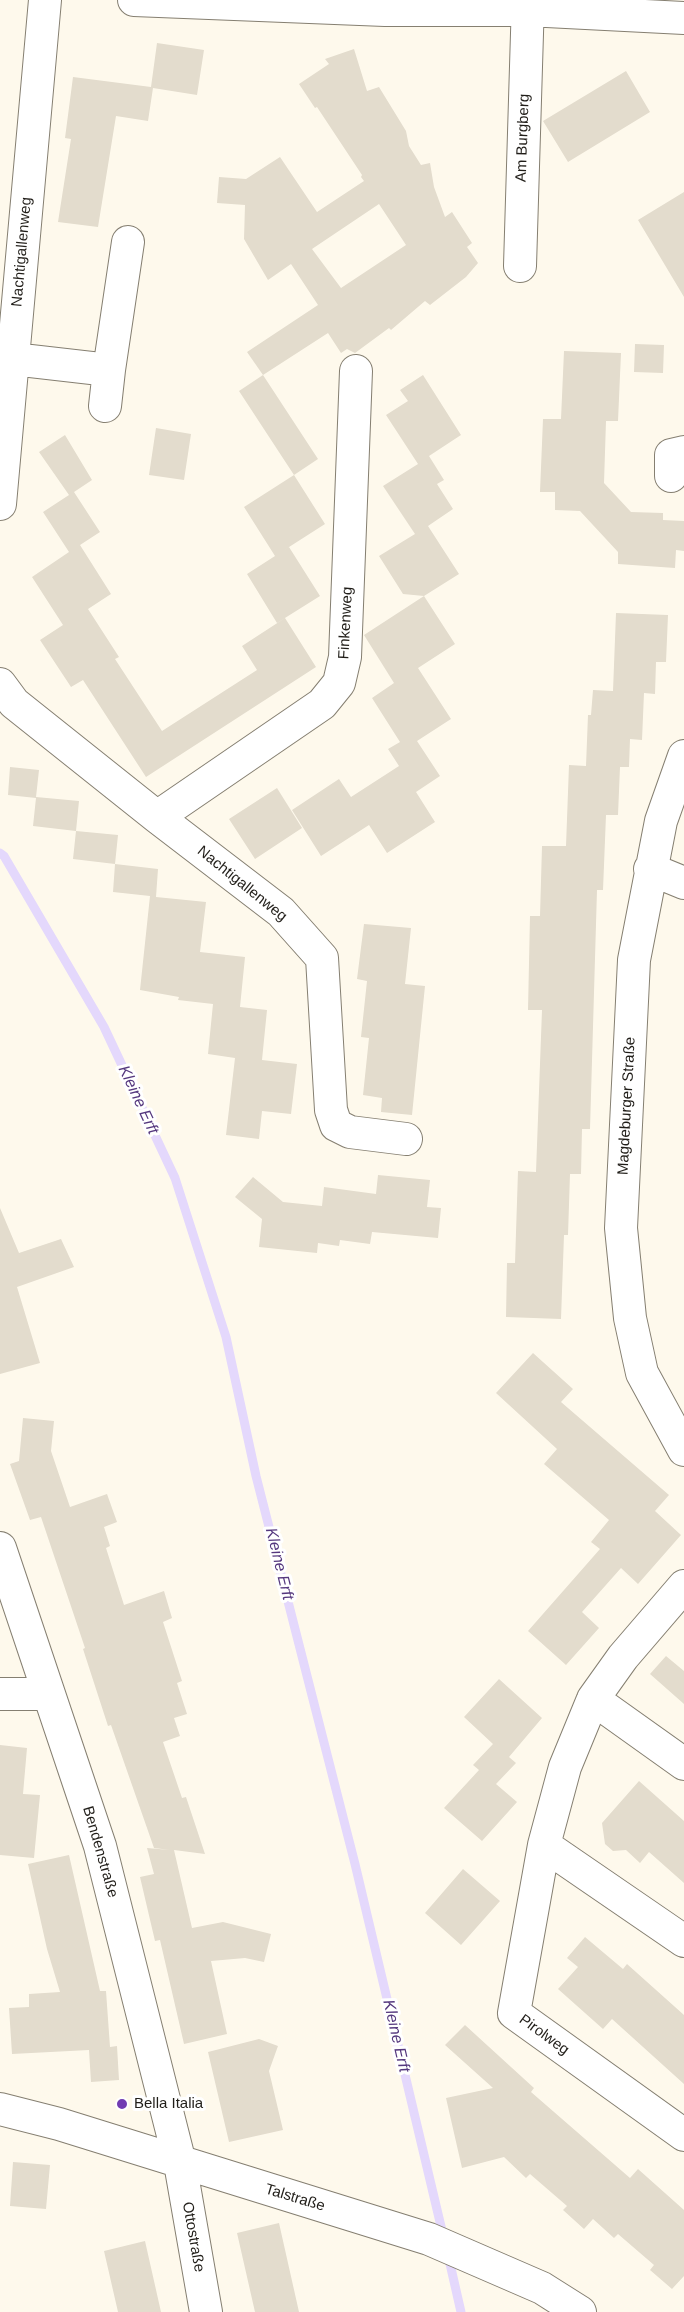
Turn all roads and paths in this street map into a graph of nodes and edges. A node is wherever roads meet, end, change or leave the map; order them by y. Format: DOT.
graph roads {
  1 [pos="45,0"];
  2 [pos="134,0"];
  3 [pos="527,5"];
  4 [pos="684,18"];
  5 [pos="128,242"];
  6 [pos="520,266"];
  7 [pos="13,358"];
  8 [pos="109,370"];
  9 [pos="356,371"];
  10 [pos="105,406"];
  11 [pos="0,504"];
  12 [pos="0,684"];
  13 [pos="684,756"];
  14 [pos="157,817"];
  15 [pos="650,869"];
  16 [pos="684,884"];
  17 [pos="406,1139"];
  18 [pos="684,1450"];
  19 [pos="0,1548"];
  20 [pos="684,1586"];
  21 [pos="0,1694"];
  22 [pos="49,1694"];
  23 [pos="593,1700"];
  24 [pos="684,1764"];
  25 [pos="544,1845"];
  26 [pos="684,1941"];
  27 [pos="0,2109"];
  28 [pos="684,2135"];
  29 [pos="180,2163"];
  30 [pos="206,2312"];
  31 [pos="580,2312"];
  1 -- 7 [label="street, Nachtigallenweg"];
  2 -- 3 [label="street"];
  3 -- 4 [label="street"];
  3 -- 6 [label="street, Am Burgberg"];
  5 -- 8 [label="street"];
  7 -- 8 [label="street"];
  7 -- 11 [label="street, Nachtigallenweg"];
  8 -- 10 [label="street"];
  9 -- 14 [label="street, Finkenweg"];
  12 -- 14 [label="street, Nachtigallenweg"];
  13 -- 15 [label="street, Magdeburger Straße"];
  14 -- 17 [label="street, Nachtigallenweg"];
  15 -- 16 [label="street"];
  15 -- 18 [label="street, Magdeburger Straße"];
  19 -- 22 [label="street, Bendenstraße"];
  20 -- 23 [label="street, Pirolweg"];
  21 -- 22 [label="street"];
  22 -- 29 [label="street, Bendenstraße"];
  23 -- 24 [label="street"];
  23 -- 25 [label="street, Pirolweg"];
  25 -- 26 [label="street"];
  25 -- 28 [label="street, Pirolweg"];
  27 -- 29 [label="street, Talstraße"];
  29 -- 30 [label="street, Ottostraße"];
  29 -- 31 [label="street, Talstraße"];
}
